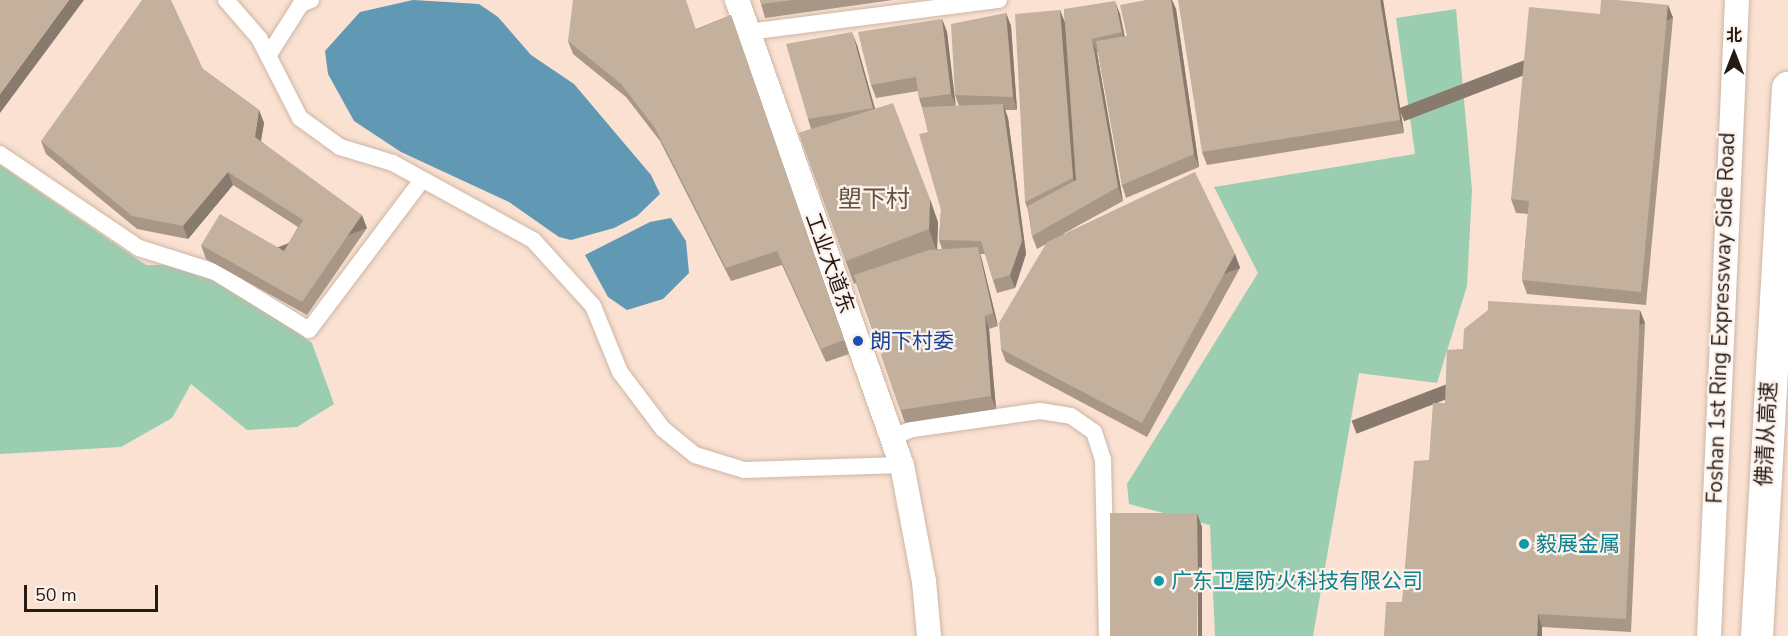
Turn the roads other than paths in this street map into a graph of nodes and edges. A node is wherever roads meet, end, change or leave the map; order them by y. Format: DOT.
graph roads {
  1 [pos="226,0"];
  2 [pos="311,0"];
  3 [pos="737,0"];
  4 [pos="999,0"];
  5 [pos="1737,0"];
  6 [pos="748,32"];
  7 [pos="268,56"];
  8 [pos="1788,88"];
  9 [pos="0,154"];
  10 [pos="422,180"];
  11 [pos="892,437"];
  12 [pos="902,465"];
  13 [pos="929,636"];
  14 [pos="1107,636"];
  15 [pos="1709,636"];
  16 [pos="1757,636"];
  1 -- 7 [label="street"];
  2 -- 7 [label="street"];
  3 -- 6 [label="street, 工业大道东"];
  4 -- 6 [label="street"];
  5 -- 15 [label="street, Foshan 1st Ring Expressway Side Road"];
  6 -- 11 [label="street, 工业大道东"];
  7 -- 10 [label="street"];
  8 -- 16 [label="highway, 佛清从高速"];
  9 -- 10 [label="street"];
  10 -- 12 [label="street"];
  11 -- 12 [label="street, 工业大道东"];
  11 -- 14 [label="street"];
  12 -- 13 [label="street, 工业大道东"];
}
